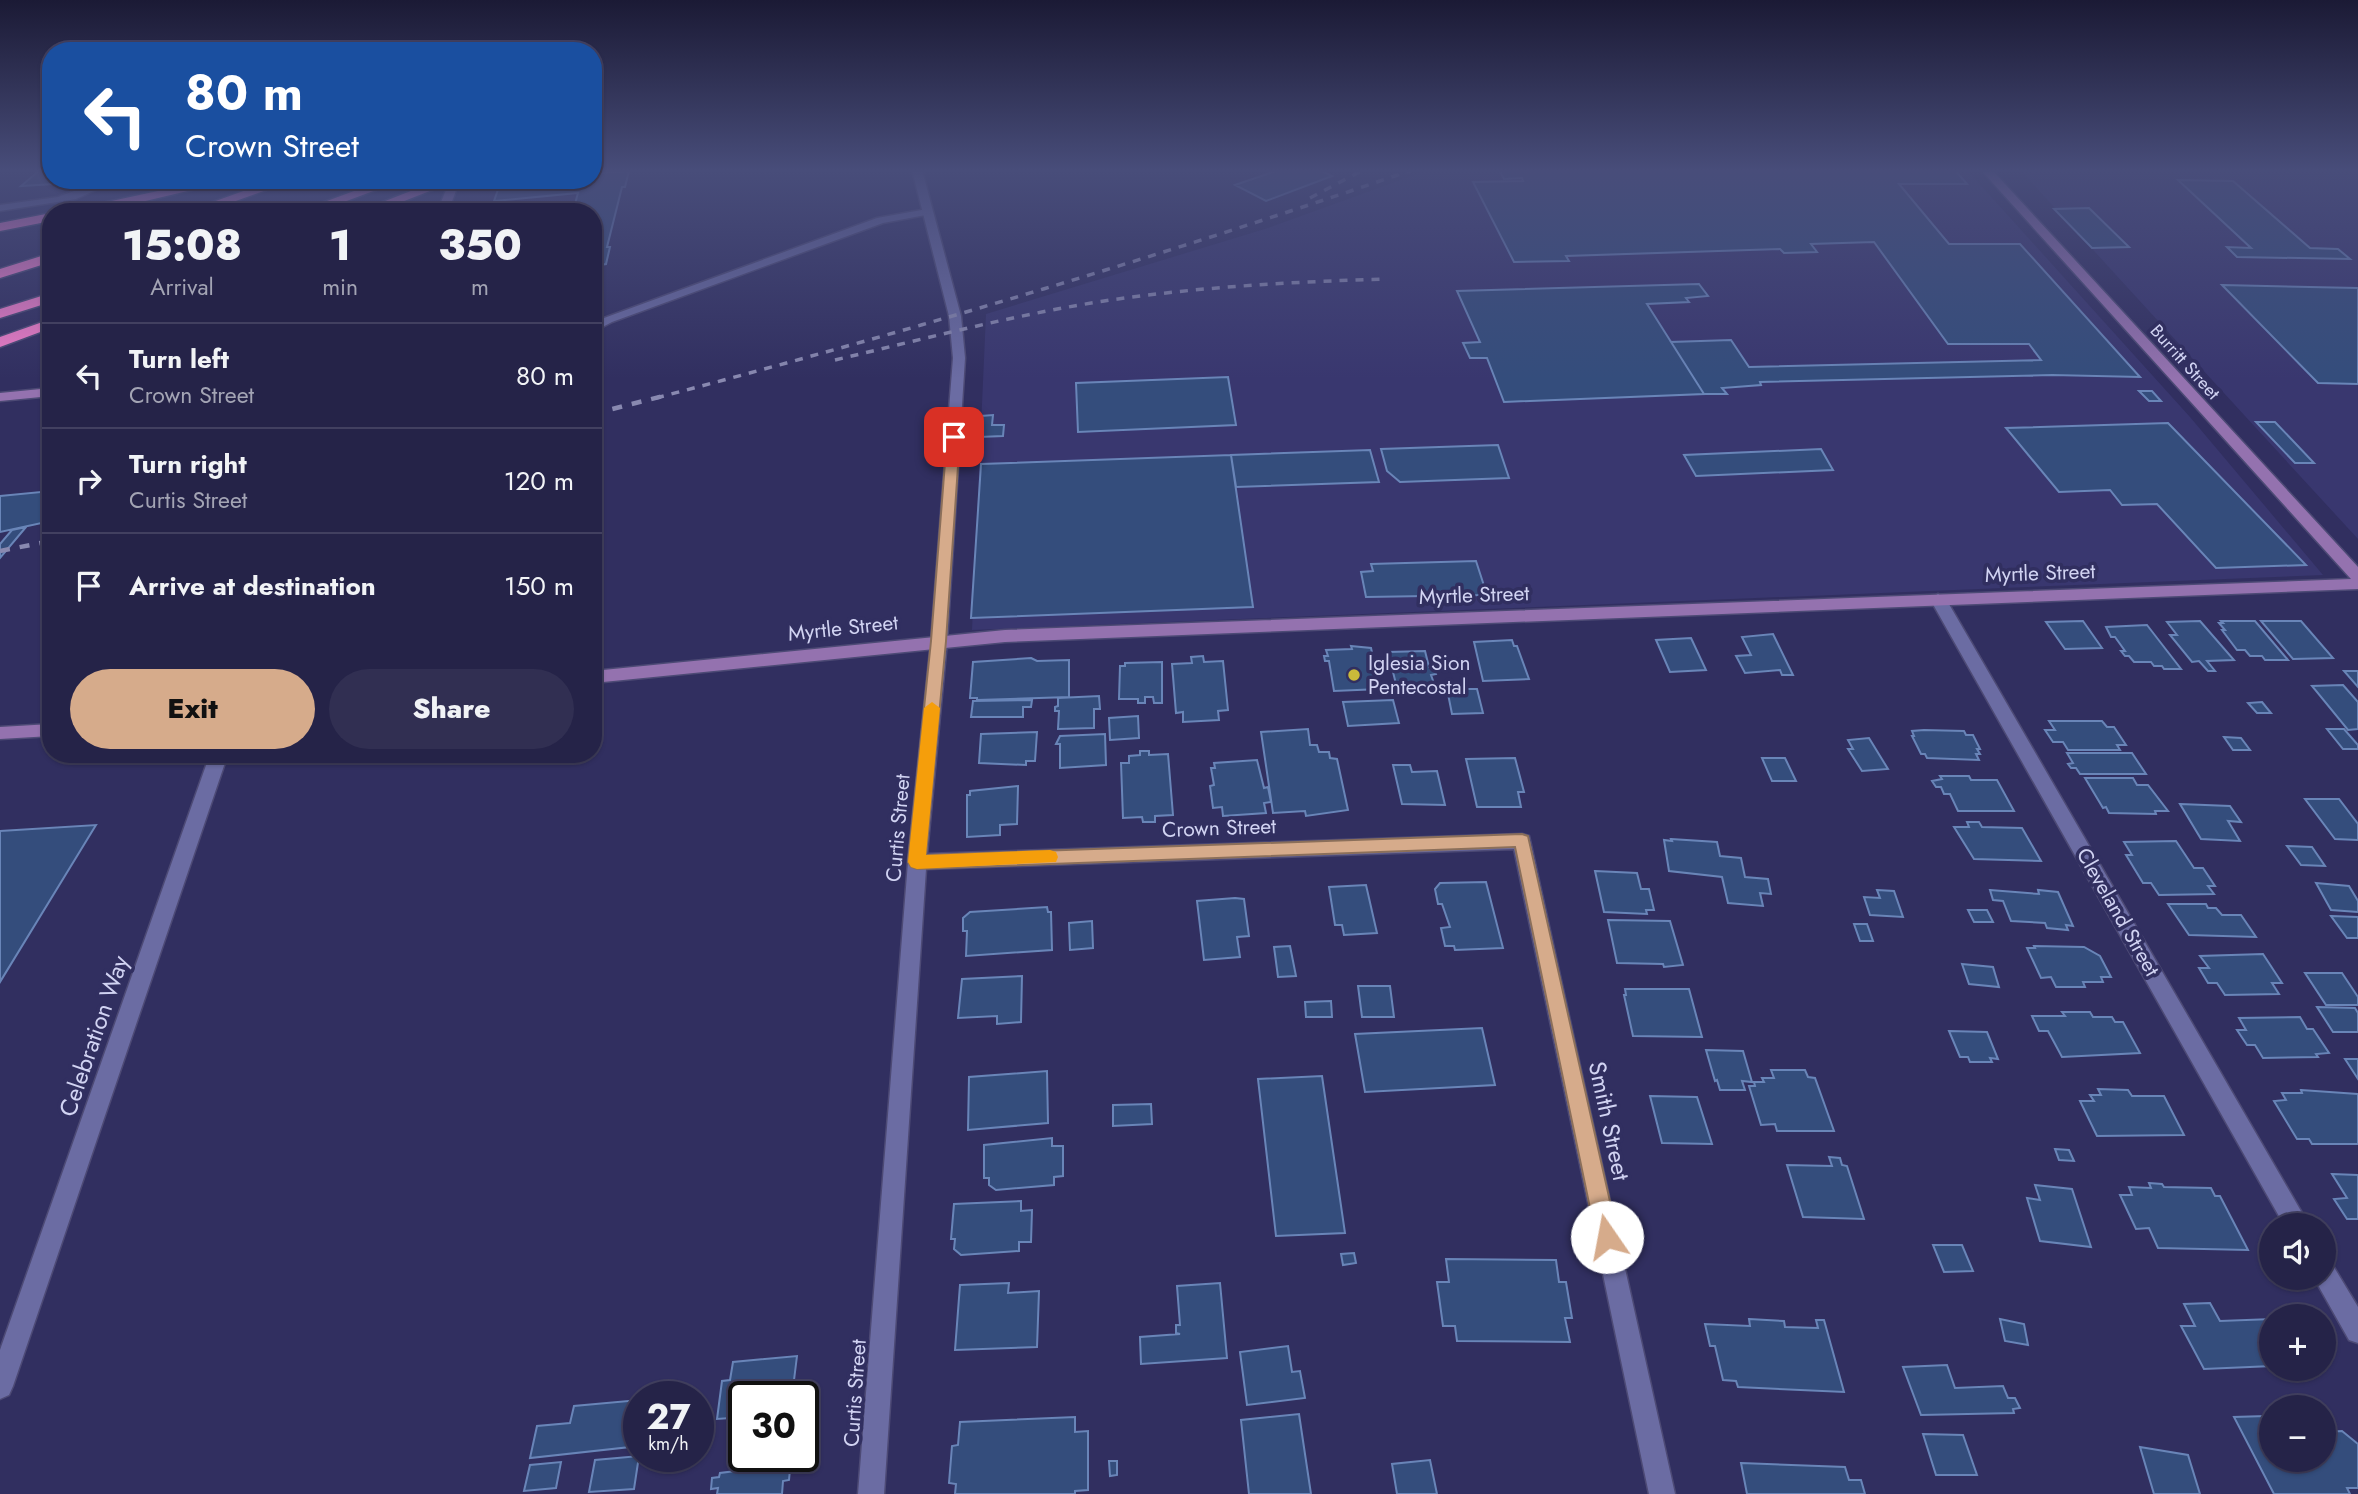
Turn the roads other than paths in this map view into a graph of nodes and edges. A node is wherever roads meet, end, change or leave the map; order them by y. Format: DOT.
graph roads {
  1 [pos="826,240"];
  2 [pos="934,240"];
  3 [pos="2050,240"];
  4 [pos="42,260"];
  5 [pos="0,274"];
  6 [pos="42,300"];
  7 [pos="0,314"];
  8 [pos="602,324"];
  9 [pos="42,326"];
  10 [pos="0,342"];
  11 [pos="42,393"];
  12 [pos="0,397"];
  13 [pos="2358,578"];
  14 [pos="2358,584"];
  15 [pos="1938,599"];
  16 [pos="939,641"];
  17 [pos="602,676"];
  18 [pos="42,731"];
  19 [pos="0,733"];
  20 [pos="216,763"];
  21 [pos="1522,841"];
  22 [pos="917,862"];
  23 [pos="2290,1213"];
  24 [pos="2334,1290"];
  25 [pos="2358,1331"];
  26 [pos="0,1386"];
  27 [pos="871,1494"];
  28 [pos="1662,1494"];
  1 -- 8 [label="lane"];
  2 -- 16 [label="street, Curtis Street"];
  3 -- 13 [label="street, Burritt Street"];
  4 -- 5 [label="highway"];
  6 -- 7 [label="highway"];
  9 -- 10 [label="highway"];
  11 -- 12 [label="street"];
  14 -- 15 [label="street, Myrtle Street"];
  15 -- 16 [label="street, Myrtle Street"];
  15 -- 23 [label="street, Cleveland Street"];
  16 -- 17 [label="street, Myrtle Street"];
  16 -- 22 [label="street, Curtis Street"];
  18 -- 19 [label="street"];
  20 -- 26 [label="street, Celebration Way"];
  21 -- 22 [label="street, Crown Street"];
  21 -- 28 [label="street, Smith Street"];
  22 -- 27 [label="street, Curtis Street"];
  24 -- 25 [label="street"];
}
